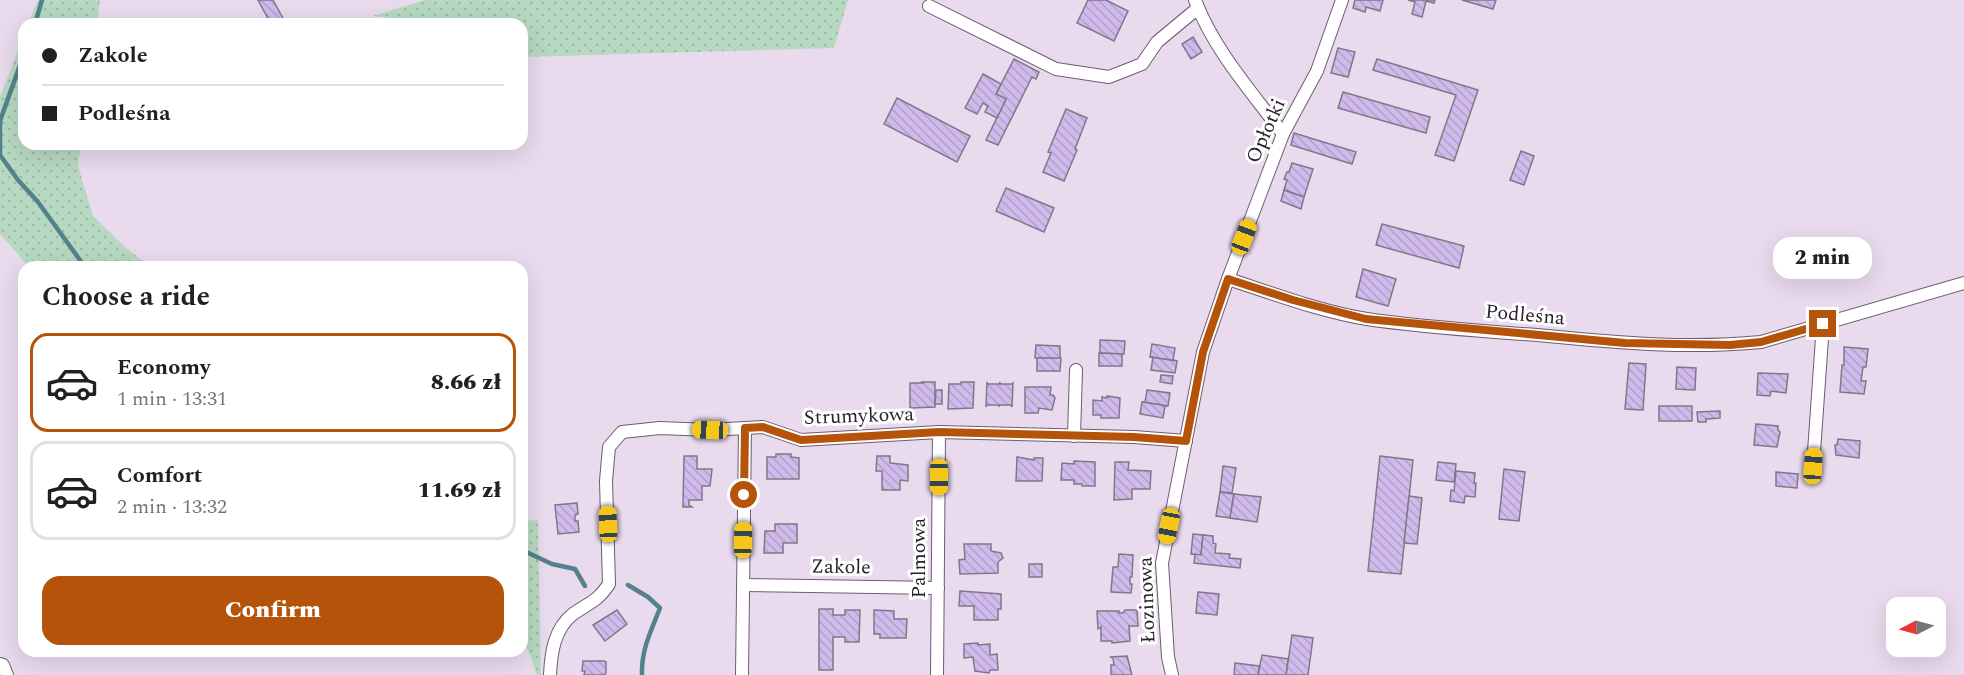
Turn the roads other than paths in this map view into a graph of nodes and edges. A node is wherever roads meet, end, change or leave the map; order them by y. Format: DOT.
graph roads {
  1 [pos="1342,0"];
  2 [pos="1196,4"];
  3 [pos="929,6"];
  4 [pos="1283,134"];
  5 [pos="1228,279"];
  6 [pos="1964,283"];
  7 [pos="1823,324"];
  8 [pos="1076,370"];
  9 [pos="745,428"];
  10 [pos="939,432"];
  11 [pos="1074,436"];
  12 [pos="1186,441"];
  13 [pos="1813,466"];
  14 [pos="743,585"];
  15 [pos="938,588"];
  16 [pos="0,664"];
  17 [pos="7,675"];
  18 [pos="550,675"];
  19 [pos="741,675"];
  20 [pos="937,675"];
  21 [pos="1172,675"];
  1 -- 4 [label="street, Opłotki"];
  2 -- 3 [label="street"];
  2 -- 4 [label="street"];
  4 -- 5 [label="street, Opłotki"];
  5 -- 7 [label="street, Podleśna"];
  5 -- 12 [label="street, Łozinowa"];
  6 -- 7 [label="street, Podleśna"];
  7 -- 13 [label="street"];
  8 -- 11 [label="street"];
  9 -- 10 [label="street, Strumykowa"];
  9 -- 14 [label="street"];
  9 -- 18 [label="street, Strumykowa"];
  10 -- 11 [label="street"];
  10 -- 15 [label="street, Palmowa"];
  11 -- 12 [label="street"];
  12 -- 21 [label="street, Łozinowa"];
  14 -- 15 [label="street, Zakole"];
  14 -- 19 [label="street"];
  15 -- 20 [label="street, Palmowa"];
  16 -- 17 [label="street"];
}
